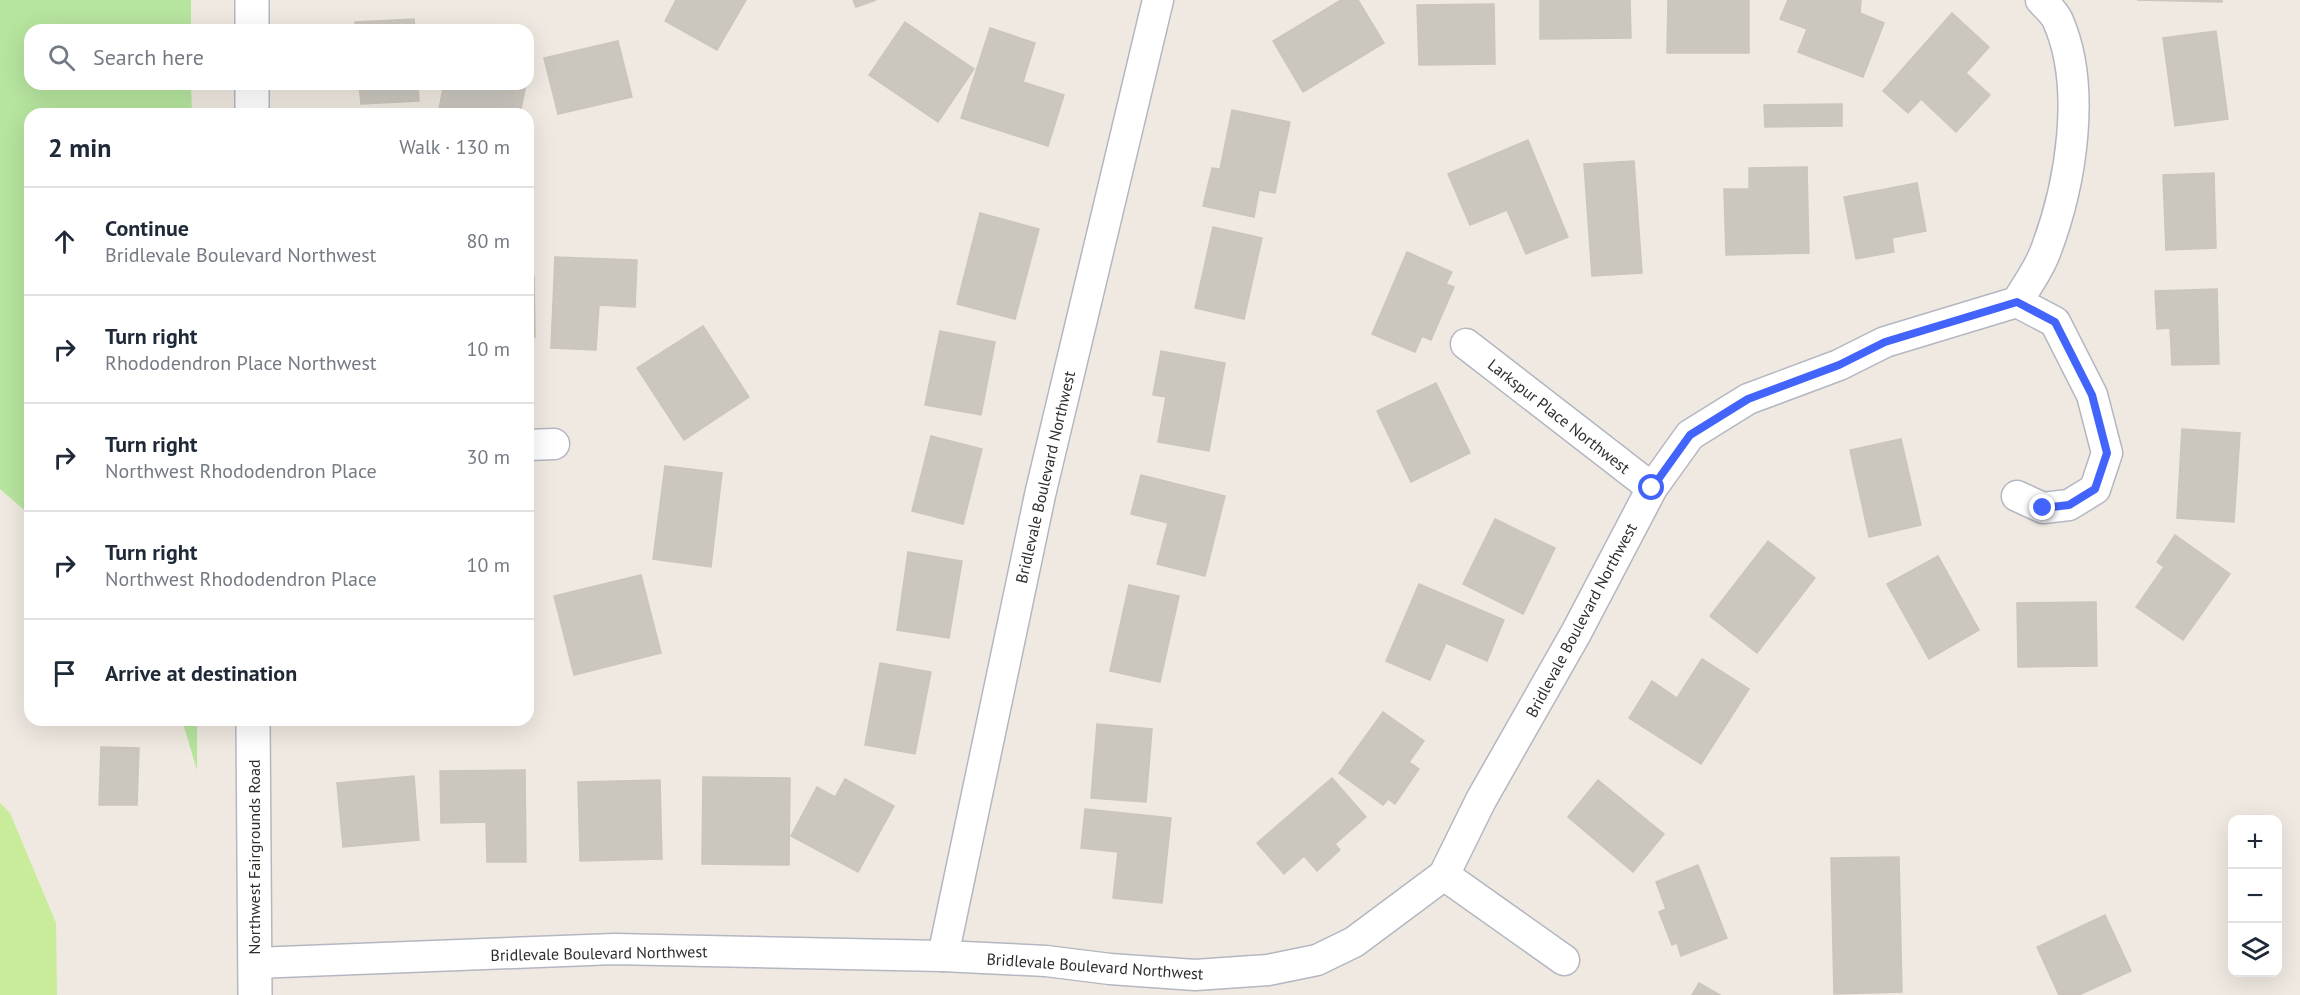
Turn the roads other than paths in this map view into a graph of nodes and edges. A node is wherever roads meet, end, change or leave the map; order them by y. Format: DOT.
graph roads {
  1 [pos="252,0"];
  2 [pos="1158,0"];
  3 [pos="2041,0"];
  4 [pos="252,24"];
  5 [pos="252,90"];
  6 [pos="252,108"];
  7 [pos="2017,302"];
  8 [pos="1466,344"];
  9 [pos="1652,488"];
  10 [pos="2017,496"];
  11 [pos="253,726"];
  12 [pos="1444,875"];
  13 [pos="943,956"];
  14 [pos="1564,960"];
  15 [pos="255,963"];
  16 [pos="255,995"];
  1 -- 4 [label="main road"];
  2 -- 13 [label="street, Bridlevale Boulevard Northwest"];
  3 -- 7 [label="street"];
  5 -- 6 [label="main road"];
  7 -- 9 [label="street, Bridlevale Boulevard Northwest"];
  7 -- 10 [label="street"];
  8 -- 9 [label="street, Larkspur Place Northwest"];
  9 -- 12 [label="street, Bridlevale Boulevard Northwest"];
  11 -- 15 [label="main road, Northwest Fairgrounds Road"];
  12 -- 13 [label="street, Bridlevale Boulevard Northwest"];
  12 -- 14 [label="street"];
  13 -- 15 [label="street, Bridlevale Boulevard Northwest"];
  15 -- 16 [label="main road, Northwest Fairgrounds Road"];
}
